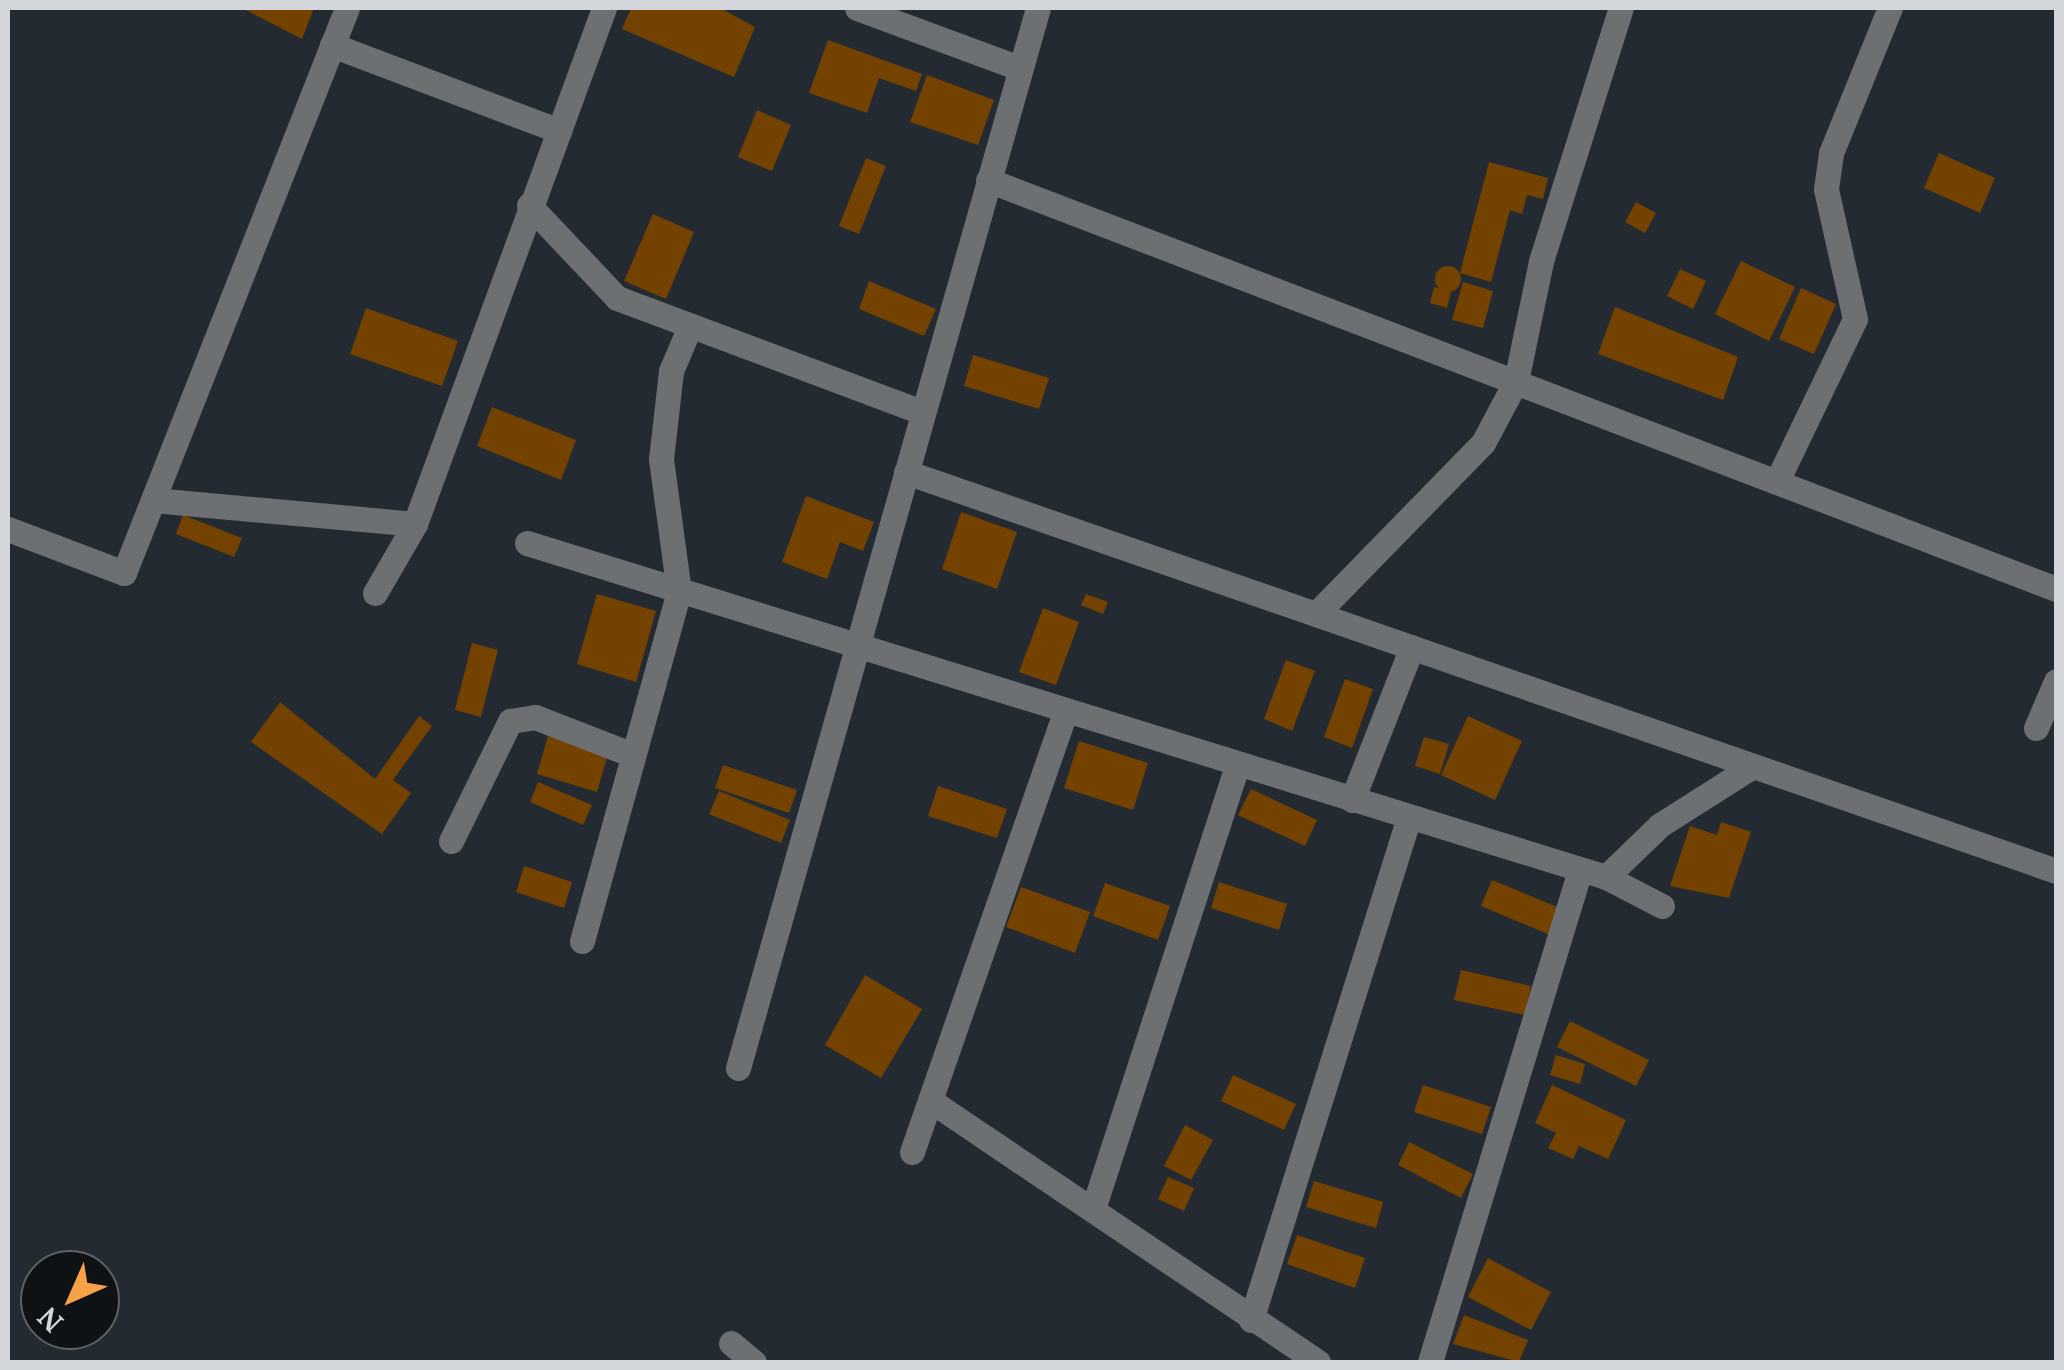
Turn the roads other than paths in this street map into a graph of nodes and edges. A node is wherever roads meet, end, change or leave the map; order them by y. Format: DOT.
graph roads {
  1 [pos="347,8"];
  2 [pos="604,8"];
  3 [pos="857,8"];
  4 [pos="1038,8"];
  5 [pos="1621,8"];
  6 [pos="1890,8"];
  7 [pos="332,46"];
  8 [pos="1019,68"];
  9 [pos="558,131"];
  10 [pos="988,180"];
  11 [pos="529,206"];
  12 [pos="688,330"];
  13 [pos="1516,382"];
  14 [pos="922,412"];
  15 [pos="906,472"];
  16 [pos="1777,481"];
  17 [pos="152,500"];
  18 [pos="416,524"];
  19 [pos="8,529"];
  20 [pos="527,543"];
  21 [pos="2056,589"];
  22 [pos="679,592"];
  23 [pos="376,593"];
  24 [pos="1316,614"];
  25 [pos="1412,647"];
  26 [pos="856,649"];
  27 [pos="2056,681"];
  28 [pos="1065,712"];
  29 [pos="2036,728"];
  30 [pos="634,755"];
  31 [pos="1237,765"];
  32 [pos="1753,766"];
  33 [pos="1352,800"];
  34 [pos="1409,818"];
  35 [pos="451,841"];
  36 [pos="1580,870"];
  37 [pos="2056,871"];
  38 [pos="1606,878"];
  39 [pos="1662,906"];
  40 [pos="582,940"];
  41 [pos="738,1068"];
  42 [pos="934,1103"];
  43 [pos="912,1152"];
  44 [pos="1094,1206"];
  45 [pos="1251,1320"];
  46 [pos="731,1343"];
  47 [pos="754,1362"];
  48 [pos="1318,1362"];
  49 [pos="1430,1362"];
  1 -- 7 [label="street"];
  2 -- 9 [label="street"];
  3 -- 8 [label="street"];
  4 -- 8 [label="street"];
  5 -- 13 [label="street"];
  6 -- 16 [label="street"];
  7 -- 9 [label="street"];
  7 -- 17 [label="street"];
  8 -- 10 [label="street"];
  9 -- 11 [label="street"];
  10 -- 13 [label="street"];
  10 -- 14 [label="street"];
  11 -- 12 [label="street"];
  11 -- 18 [label="street"];
  12 -- 14 [label="street"];
  12 -- 22 [label="street"];
  13 -- 16 [label="street"];
  13 -- 24 [label="street"];
  14 -- 15 [label="street"];
  15 -- 24 [label="street"];
  15 -- 26 [label="street"];
  16 -- 21 [label="street"];
  17 -- 18 [label="street"];
  17 -- 19 [label="street"];
  18 -- 23 [label="street"];
  20 -- 22 [label="street"];
  22 -- 26 [label="street"];
  22 -- 30 [label="street"];
  24 -- 25 [label="street"];
  25 -- 32 [label="street"];
  25 -- 33 [label="street"];
  26 -- 28 [label="street"];
  26 -- 41 [label="street"];
  27 -- 29 [label="street"];
  28 -- 31 [label="street"];
  28 -- 42 [label="street"];
  30 -- 35 [label="street"];
  30 -- 40 [label="street"];
  31 -- 33 [label="street"];
  31 -- 44 [label="street"];
  32 -- 37 [label="street"];
  32 -- 38 [label="street"];
  33 -- 34 [label="street"];
  34 -- 36 [label="street"];
  34 -- 45 [label="street"];
  36 -- 38 [label="street"];
  36 -- 49 [label="street"];
  38 -- 39 [label="street"];
  42 -- 43 [label="street"];
  42 -- 44 [label="street"];
  44 -- 45 [label="street"];
  45 -- 48 [label="street"];
  46 -- 47 [label="street"];
}
